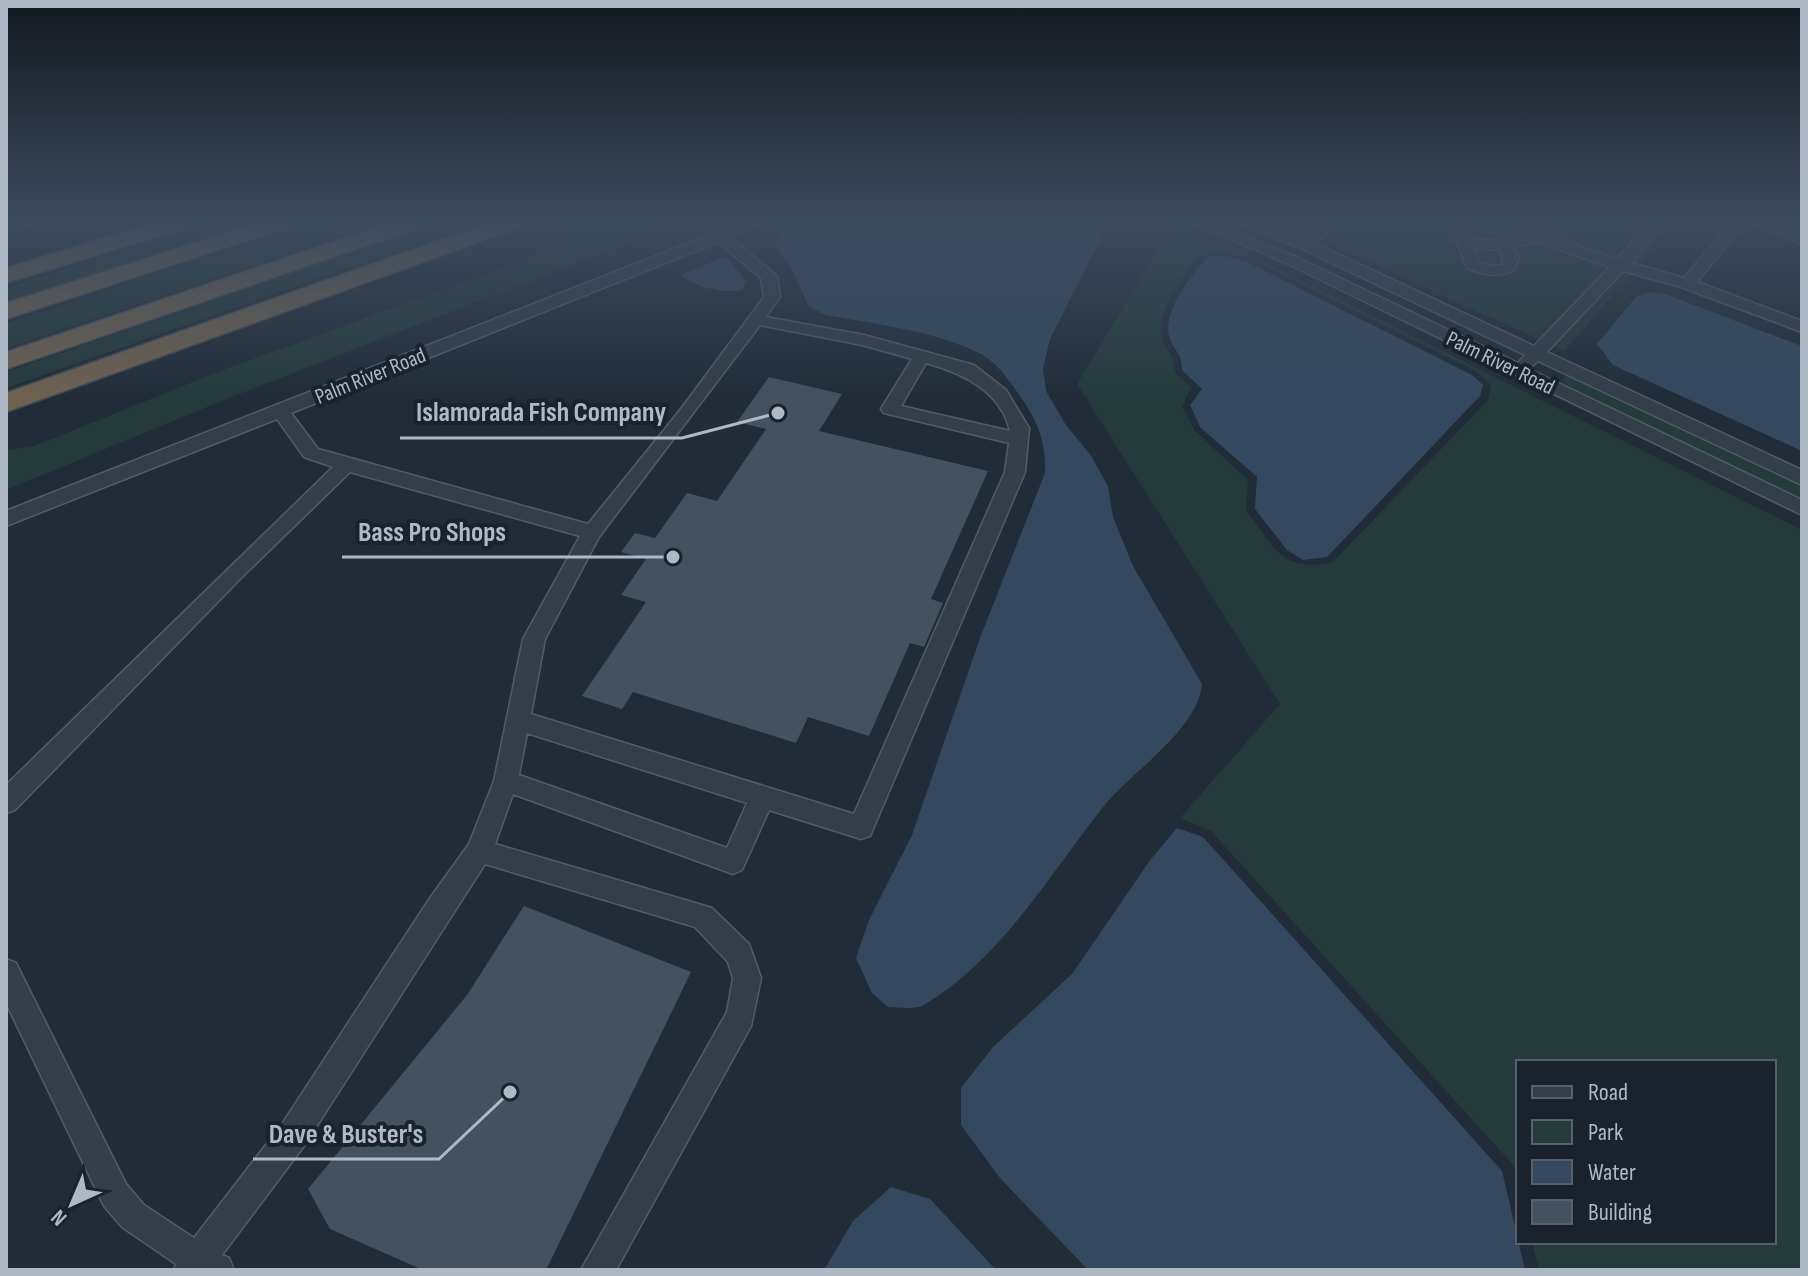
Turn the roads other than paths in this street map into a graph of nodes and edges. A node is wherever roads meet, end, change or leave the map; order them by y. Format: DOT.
graph roads {
  1 [pos="97,282"];
  2 [pos="239,282"];
  3 [pos="346,282"];
  4 [pos="604,282"];
  5 [pos="770,282"];
  6 [pos="1336,282"];
  7 [pos="1383,282"];
  8 [pos="1604,282"];
  9 [pos="1678,282"];
  10 [pos="1689,282"];
  11 [pos="1687,284"];
  12 [pos="6,311"];
  13 [pos="757,320"];
  14 [pos="1802,327"];
  15 [pos="1536,354"];
  16 [pos="922,356"];
  17 [pos="6,361"];
  18 [pos="1519,370"];
  19 [pos="6,403"];
  20 [pos="280,410"];
  21 [pos="1019,439"];
  22 [pos="347,464"];
  23 [pos="1802,478"];
  24 [pos="1802,508"];
  25 [pos="6,519"];
  26 [pos="592,532"];
  27 [pos="519,720"];
  28 [pos="506,781"];
  29 [pos="762,798"];
  30 [pos="6,802"];
  31 [pos="479,851"];
  32 [pos="6,973"];
  33 [pos="201,1267"];
  34 [pos="598,1270"];
  1 -- 12 [label="highway"];
  2 -- 17 [label="highway"];
  3 -- 19 [label="highway"];
  4 -- 20 [label="street, Palm River Road"];
  5 -- 13 [label="street"];
  6 -- 18 [label="street, Palm River Road"];
  7 -- 15 [label="street, Palm River Road"];
  8 -- 15 [label="street"];
  9 -- 11 [label="street"];
  10 -- 11 [label="street"];
  11 -- 14 [label="street"];
  13 -- 16 [label="street"];
  13 -- 26 [label="street"];
  15 -- 18 [label="street"];
  15 -- 23 [label="street, Palm River Road"];
  16 -- 21 [label="street"];
  16 -- 21 [label="street"];
  18 -- 24 [label="street, Palm River Road"];
  20 -- 22 [label="street"];
  20 -- 25 [label="street, Palm River Road"];
  21 -- 29 [label="street"];
  22 -- 26 [label="street"];
  22 -- 30 [label="street"];
  26 -- 27 [label="street"];
  27 -- 28 [label="street"];
  27 -- 29 [label="street"];
  28 -- 29 [label="street"];
  28 -- 31 [label="street"];
  31 -- 33 [label="street"];
  31 -- 34 [label="street"];
  32 -- 33 [label="street"];
}
